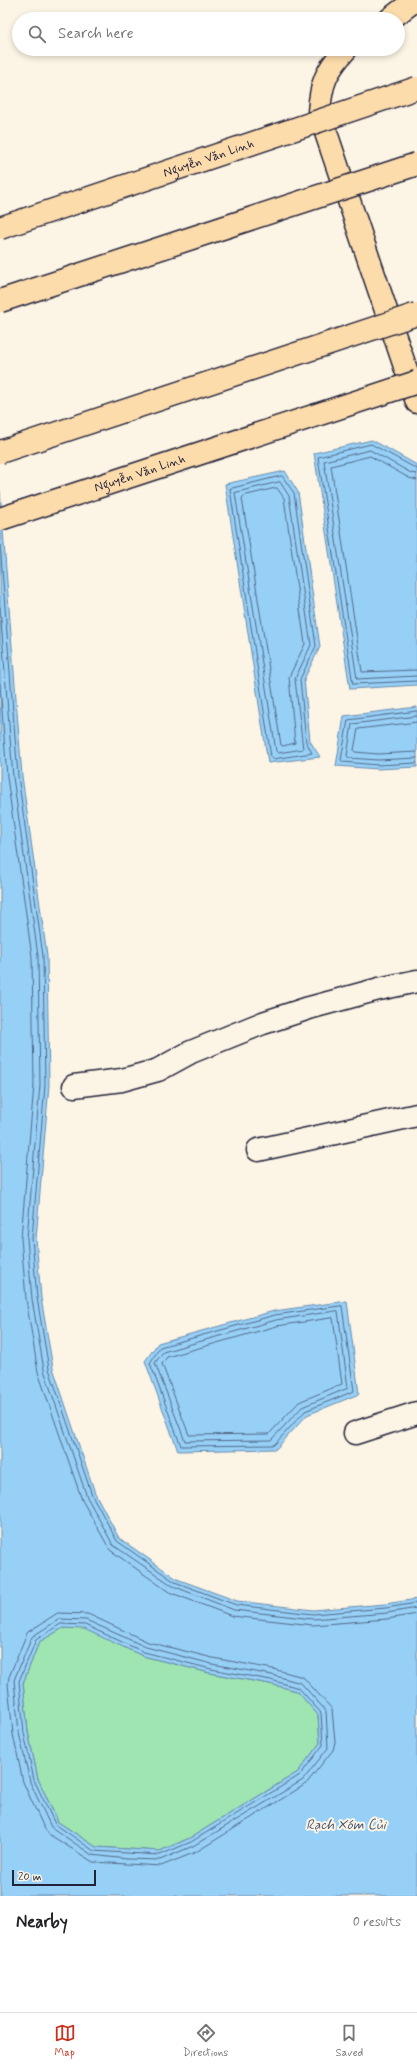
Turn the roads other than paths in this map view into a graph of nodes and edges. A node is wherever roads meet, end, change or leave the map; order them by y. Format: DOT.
graph roads {
  1 [pos="415,0"];
  2 [pos="399,12"];
  3 [pos="339,56"];
  4 [pos="417,88"];
  5 [pos="417,164"];
  6 [pos="0,228"];
  7 [pos="0,301"];
  8 [pos="417,314"];
  9 [pos="417,382"];
  10 [pos="417,402"];
  11 [pos="0,452"];
  12 [pos="0,519"];
  13 [pos="417,981"];
  14 [pos="74,1086"];
  15 [pos="417,1116"];
  16 [pos="258,1150"];
  17 [pos="417,1413"];
  18 [pos="355,1433"];
  1 -- 2 [label="main road"];
  3 -- 10 [label="main road"];
  4 -- 6 [label="main road, Nguyễn Văn Linh, bridge"];
  5 -- 7 [label="main road, bridge"];
  8 -- 11 [label="main road, bridge"];
  9 -- 12 [label="main road, Nguyễn Văn Linh, bridge"];
  13 -- 14 [label="lane"];
  15 -- 16 [label="lane"];
  17 -- 18 [label="lane"];
}
